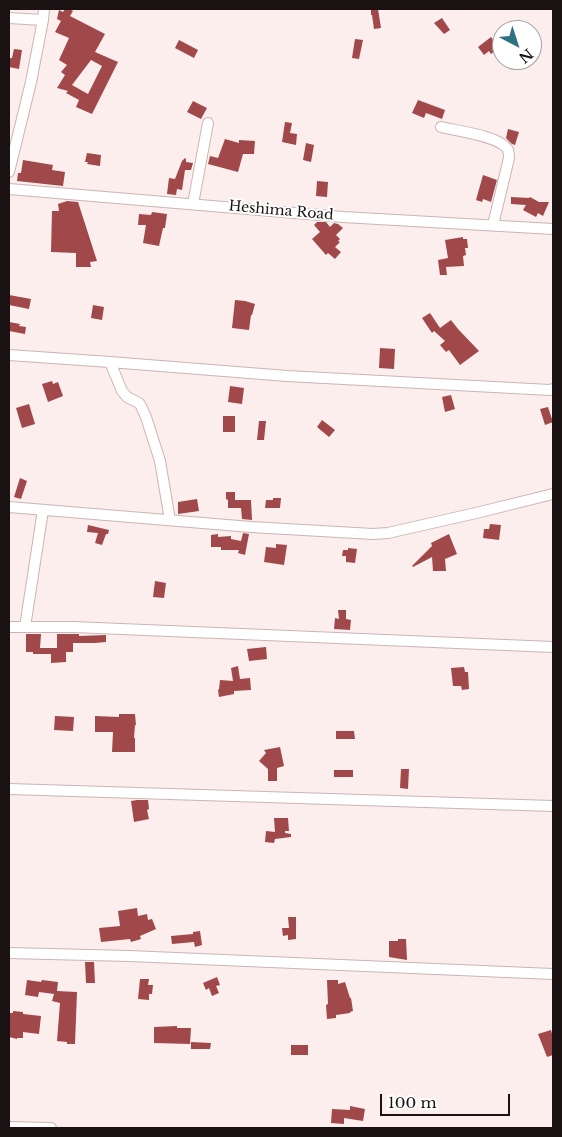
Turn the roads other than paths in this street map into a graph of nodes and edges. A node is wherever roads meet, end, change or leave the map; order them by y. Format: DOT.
graph roads {
  1 [pos="44,9"];
  2 [pos="9,18"];
  3 [pos="43,20"];
  4 [pos="208,123"];
  5 [pos="441,127"];
  6 [pos="9,172"];
  7 [pos="9,190"];
  8 [pos="193,204"];
  9 [pos="494,225"];
  10 [pos="553,229"];
  11 [pos="9,355"];
  12 [pos="110,362"];
  13 [pos="553,389"];
  14 [pos="553,494"];
  15 [pos="9,507"];
  16 [pos="44,510"];
  17 [pos="170,520"];
  18 [pos="25,627"];
  19 [pos="9,628"];
  20 [pos="553,647"];
  21 [pos="9,789"];
  22 [pos="553,806"];
  23 [pos="9,953"];
  24 [pos="553,974"];
  25 [pos="9,1126"];
  26 [pos="51,1128"];
  1 -- 3 [label="street"];
  2 -- 3 [label="street"];
  3 -- 6 [label="street"];
  4 -- 8 [label="street"];
  5 -- 9 [label="street"];
  7 -- 8 [label="street, Heshima Road"];
  8 -- 9 [label="street, Heshima Road"];
  9 -- 10 [label="street, Heshima Road"];
  11 -- 12 [label="street"];
  12 -- 13 [label="street"];
  12 -- 17 [label="street"];
  14 -- 17 [label="street"];
  15 -- 16 [label="street"];
  16 -- 17 [label="street"];
  16 -- 18 [label="street"];
  18 -- 19 [label="street"];
  18 -- 20 [label="street"];
  21 -- 22 [label="street"];
  23 -- 24 [label="street"];
  25 -- 26 [label="street"];
}
